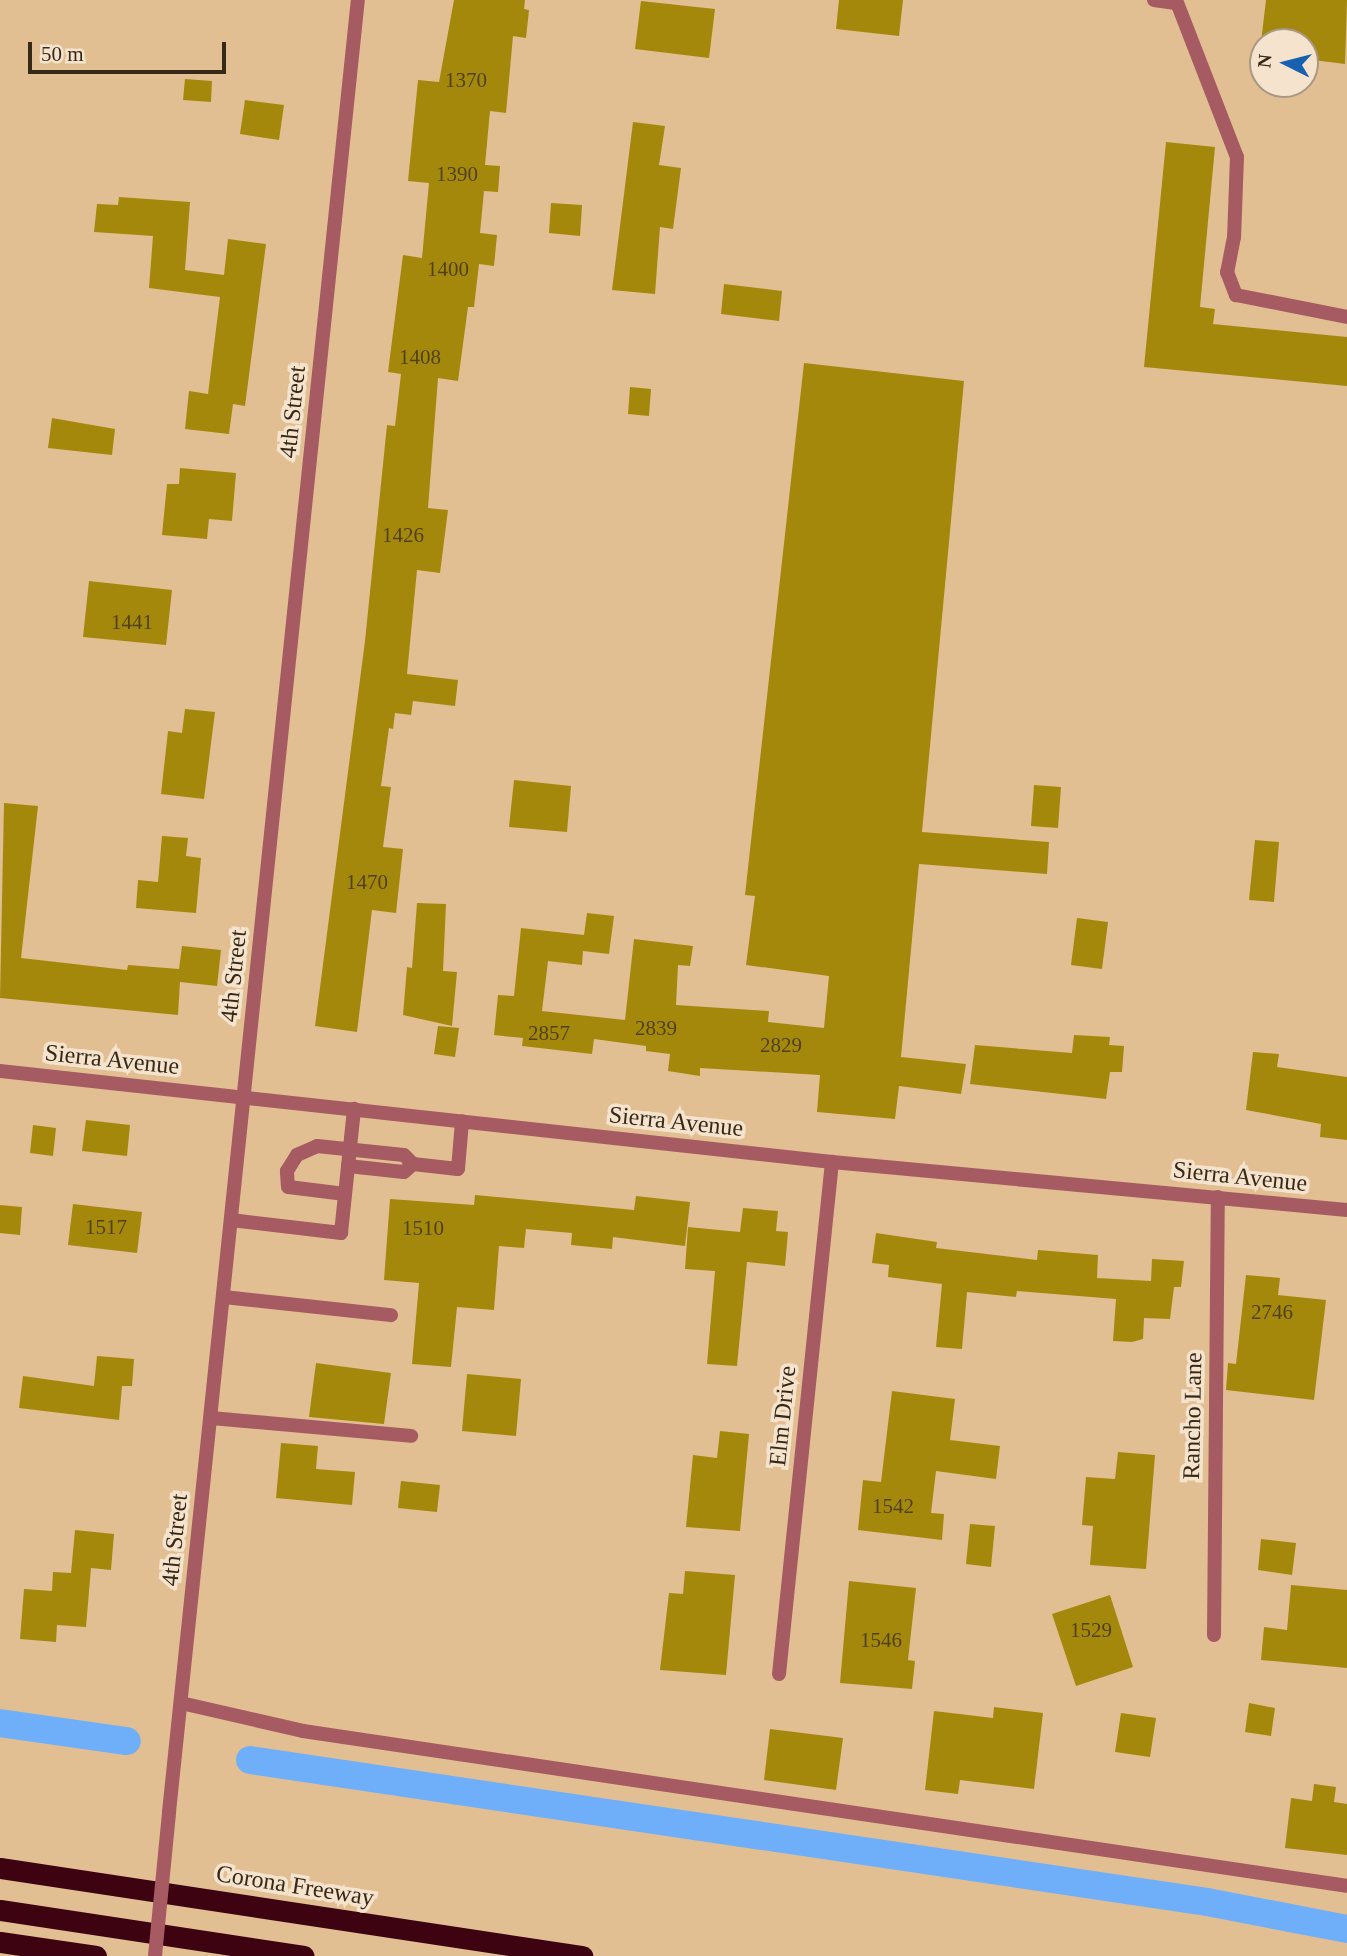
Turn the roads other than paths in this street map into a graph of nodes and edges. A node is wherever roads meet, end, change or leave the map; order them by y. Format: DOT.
graph roads {
  1 [pos="358,0"];
  2 [pos="1154,0"];
  3 [pos="1176,1"];
  4 [pos="1347,317"];
  5 [pos="0,1071"];
  6 [pos="245,1098"];
  7 [pos="354,1110"];
  8 [pos="462,1121"];
  9 [pos="350,1148"];
  10 [pos="832,1162"];
  11 [pos="413,1164"];
  12 [pos="348,1166"];
  13 [pos="345,1194"];
  14 [pos="1218,1197"];
  15 [pos="1347,1210"];
  16 [pos="231,1220"];
  17 [pos="224,1297"];
  18 [pos="391,1315"];
  19 [pos="211,1418"];
  20 [pos="411,1436"];
  21 [pos="1213,1635"];
  22 [pos="779,1674"];
  23 [pos="180,1709"];
  24 [pos="0,1868"];
  25 [pos="1347,1886"];
  26 [pos="0,1910"];
  27 [pos="0,1942"];
  28 [pos="96,1956"];
  29 [pos="155,1956"];
  30 [pos="304,1956"];
  31 [pos="582,1956"];
  1 -- 6 [label="street, 4th Street"];
  2 -- 3 [label="street"];
  3 -- 4 [label="street"];
  5 -- 6 [label="street, Sierra Avenue"];
  6 -- 7 [label="street, Sierra Avenue"];
  6 -- 16 [label="street, 4th Street"];
  7 -- 8 [label="street, Sierra Avenue"];
  7 -- 9 [label="street"];
  8 -- 10 [label="street, Sierra Avenue"];
  8 -- 11 [label="street"];
  9 -- 11 [label="street"];
  9 -- 12 [label="street"];
  9 -- 13 [label="street"];
  10 -- 14 [label="street, Sierra Avenue"];
  10 -- 22 [label="street, Elm Drive"];
  11 -- 12 [label="street"];
  12 -- 13 [label="street"];
  13 -- 16 [label="street"];
  14 -- 15 [label="street, Sierra Avenue"];
  14 -- 21 [label="street, Rancho Lane"];
  16 -- 17 [label="street, 4th Street"];
  17 -- 18 [label="street"];
  17 -- 19 [label="street, 4th Street"];
  19 -- 20 [label="street"];
  19 -- 23 [label="street, 4th Street"];
  23 -- 25 [label="street"];
  23 -- 29 [label="street, 4th Street, bridge"];
  24 -- 31 [label="highway, Corona Freeway"];
  26 -- 30 [label="highway"];
  27 -- 28 [label="highway"];
}
